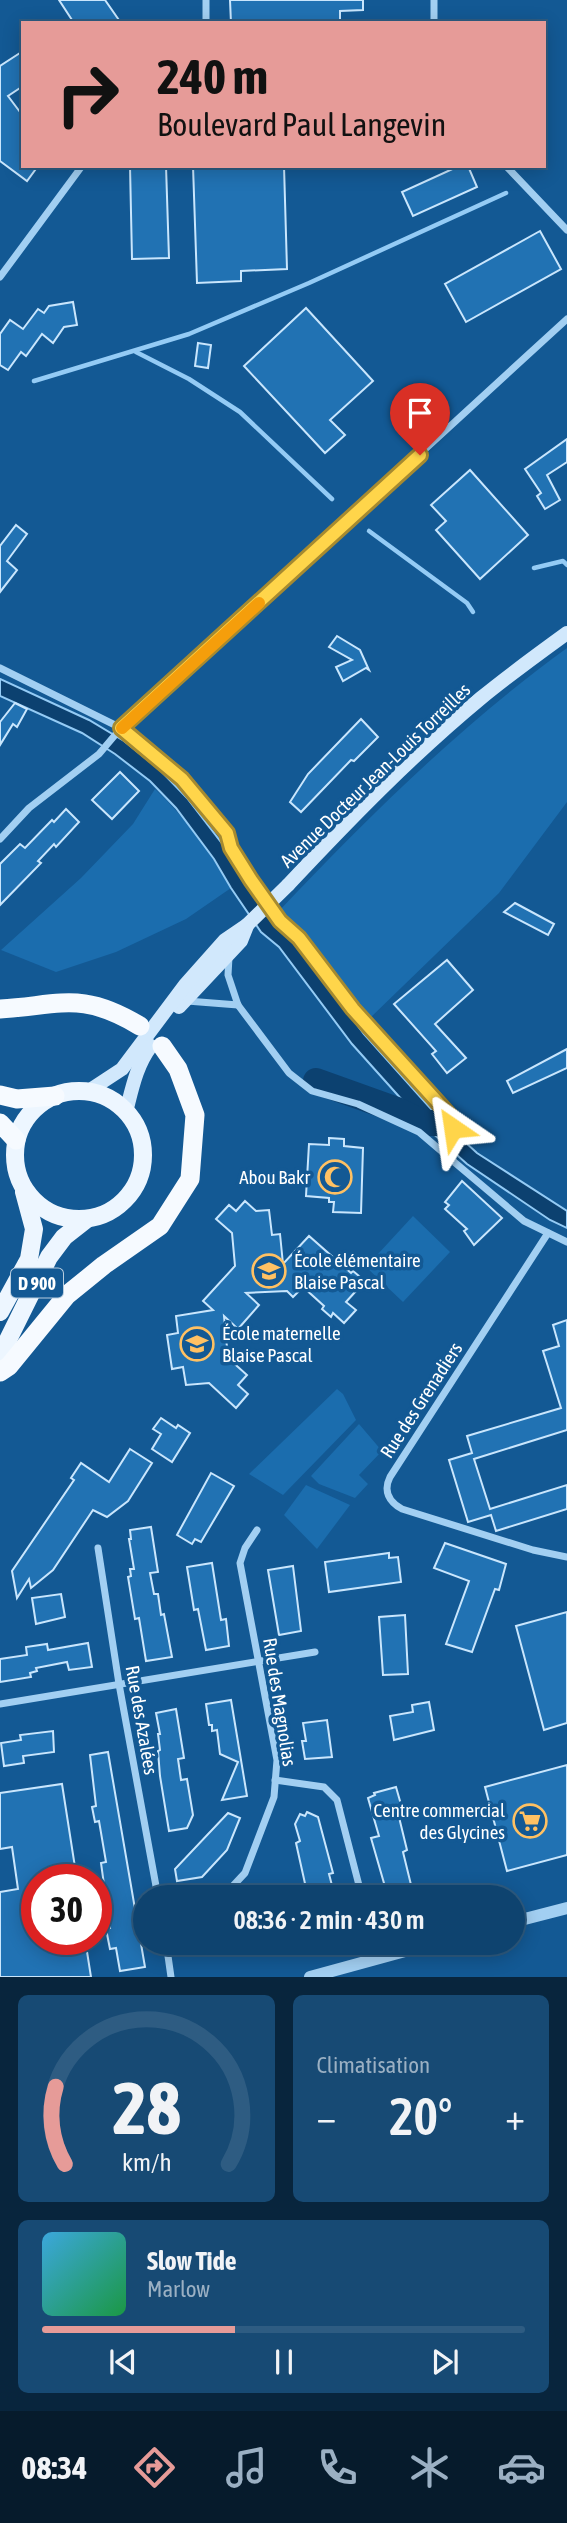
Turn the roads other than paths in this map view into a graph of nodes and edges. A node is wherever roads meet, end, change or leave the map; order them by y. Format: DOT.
graph roads {
  1 [pos="206,0"];
  2 [pos="434,0"];
  3 [pos="206,21"];
  4 [pos="434,21"];
  5 [pos="81,168"];
  6 [pos="508,168"];
  7 [pos="567,230"];
  8 [pos="0,277"];
  9 [pos="567,318"];
  10 [pos="567,633"];
  11 [pos="0,668"];
  12 [pos="120,731"];
  13 [pos="0,839"];
  14 [pos="247,925"];
  15 [pos="230,953"];
  16 [pos="184,1001"];
  17 [pos="238,1005"];
  18 [pos="0,1009"];
  19 [pos="140,1026"];
  20 [pos="162,1046"];
  21 [pos="138,1055"];
  22 [pos="87,1092"];
  23 [pos="0,1095"];
  24 [pos="55,1096"];
  25 [pos="126,1112"];
  26 [pos="0,1123"];
  27 [pos="16,1140"];
  28 [pos="453,1158"];
  29 [pos="22,1185"];
  30 [pos="87,1219"];
  31 [pos="548,1233"];
  32 [pos="567,1242"];
  33 [pos="0,1312"];
  34 [pos="0,1356"];
  35 [pos="0,1372"];
  36 [pos="257,1530"];
  37 [pos="98,1548"];
  38 [pos="567,1557"];
  39 [pos="315,1652"];
  40 [pos="258,1662"];
  41 [pos="119,1684"];
  42 [pos="0,1704"];
  43 [pos="275,1780"];
  44 [pos="156,1885"];
  45 [pos="234,1885"];
  46 [pos="359,1885"];
  47 [pos="567,1908"];
  48 [pos="525,1919"];
  49 [pos="168,1955"];
  50 [pos="378,1955"];
  51 [pos="393,1955"];
  52 [pos="379,1959"];
  53 [pos="171,1977"];
  54 [pos="310,1977"];
  1 -- 3 [label="street"];
  2 -- 4 [label="street"];
  5 -- 8 [label="street"];
  6 -- 7 [label="street"];
  9 -- 12 [label="street"];
  10 -- 14 [label="main road, Avenue Docteur Jean-Louis Torreilles, bridge"];
  11 -- 12 [label="street"];
  12 -- 13 [label="street"];
  12 -- 28 [label="street"];
  14 -- 15 [label="main road, Avenue Docteur Jean-Louis Torreilles"];
  14 -- 21 [label="main road, Avenue Docteur Jean-Louis Torreilles"];
  15 -- 16 [label="main road, Avenue Docteur Jean-Louis Torreilles"];
  15 -- 17 [label="street"];
  16 -- 17 [label="street"];
  16 -- 21 [label="main road, Avenue Docteur Jean-Louis Torreilles"];
  17 -- 28 [label="street"];
  18 -- 19 [label="highway"];
  20 -- 35 [label="highway"];
  21 -- 22 [label="main road"];
  21 -- 25 [label="main road"];
  22 -- 24 [label="main road"];
  22 -- 25 [label="main road"];
  23 -- 24 [label="highway"];
  24 -- 27 [label="main road"];
  25 -- 30 [label="main road"];
  26 -- 27 [label="highway"];
  27 -- 29 [label="main road"];
  28 -- 31 [label="street"];
  29 -- 30 [label="main road"];
  29 -- 33 [label="main road, D 900"];
  30 -- 34 [label="main road, D 900"];
  31 -- 32 [label="street"];
  31 -- 38 [label="street, Rue des Grenadiers"];
  36 -- 40 [label="street, Rue des Magnolias"];
  37 -- 41 [label="street, Rue des Azalées"];
  39 -- 40 [label="street"];
  40 -- 41 [label="street"];
  40 -- 43 [label="street, Rue des Magnolias"];
  41 -- 42 [label="street"];
  41 -- 44 [label="street, Rue des Azalées"];
  43 -- 45 [label="street, Rue des Magnolias"];
  43 -- 46 [label="street"];
  47 -- 48 [label="street"];
  49 -- 53 [label="street"];
  50 -- 52 [label="street"];
  51 -- 52 [label="street"];
  52 -- 54 [label="street"];
}
